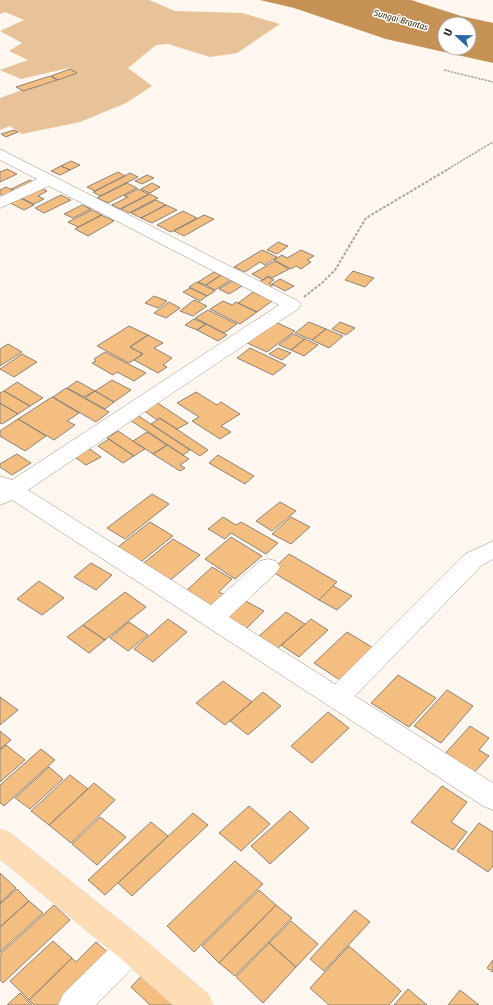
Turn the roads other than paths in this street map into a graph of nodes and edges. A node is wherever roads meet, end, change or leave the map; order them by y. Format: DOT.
graph roads {
  1 [pos="0,154"];
  2 [pos="49,180"];
  3 [pos="0,203"];
  4 [pos="4,490"];
  5 [pos="493,549"];
  6 [pos="268,567"];
  7 [pos="212,618"];
  8 [pos="337,698"];
  9 [pos="493,798"];
  10 [pos="0,842"];
  11 [pos="131,948"];
  12 [pos="74,1005"];
  13 [pos="197,1005"];
  1 -- 2 [label="street"];
  2 -- 3 [label="street"];
  2 -- 4 [label="street"];
  4 -- 7 [label="street"];
  5 -- 8 [label="street"];
  6 -- 7 [label="street"];
  7 -- 8 [label="street"];
  8 -- 9 [label="street"];
  10 -- 11 [label="main road"];
  11 -- 12 [label="street"];
  11 -- 13 [label="main road"];
}
